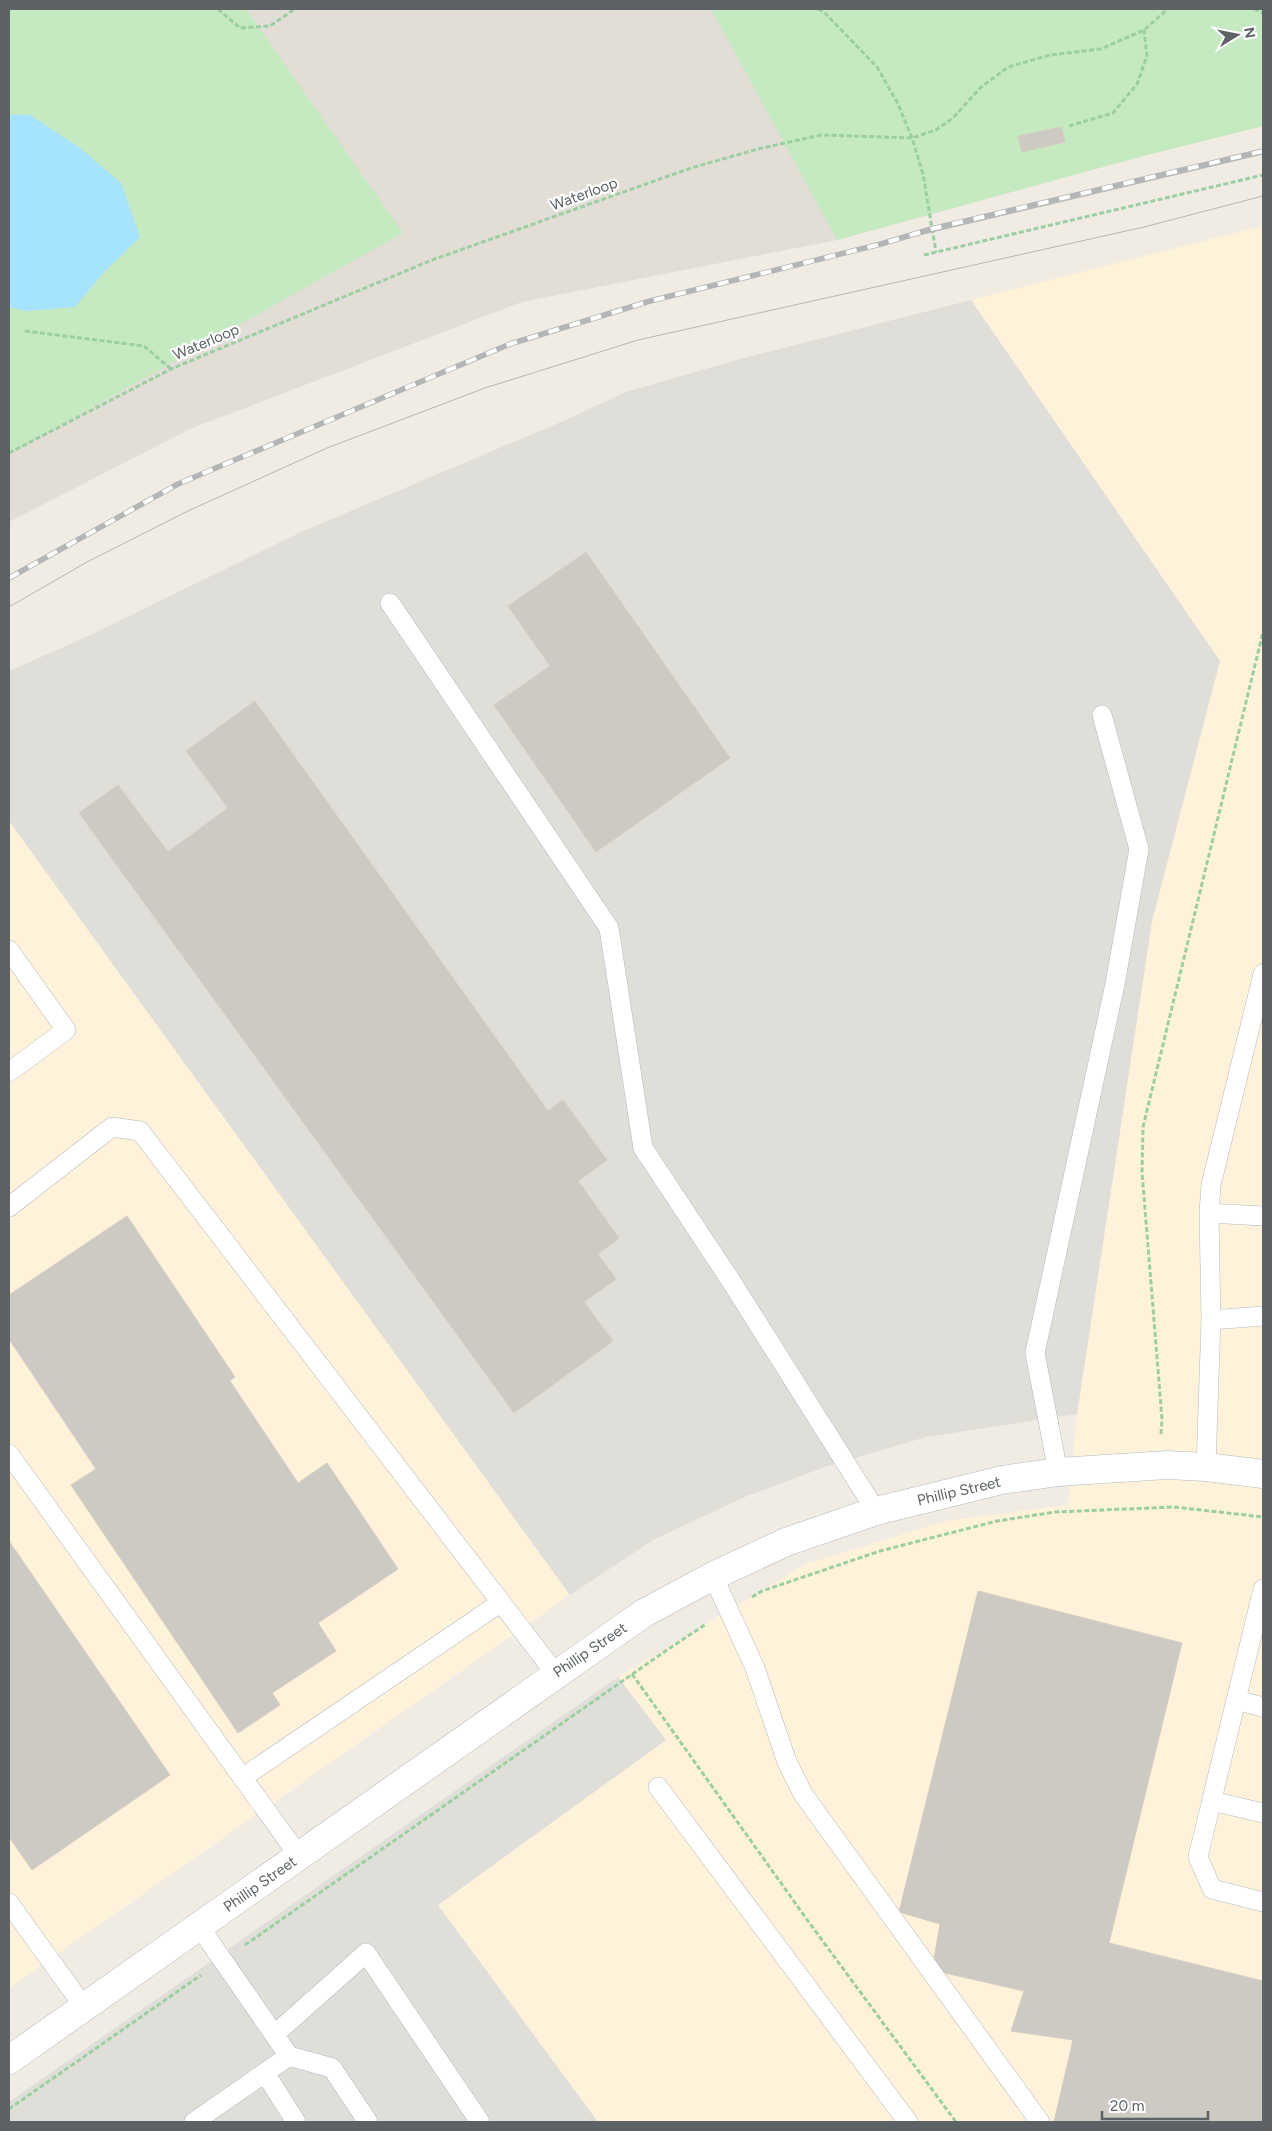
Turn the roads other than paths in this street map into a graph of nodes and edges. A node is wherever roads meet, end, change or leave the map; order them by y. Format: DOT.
graph roads {
  1 [pos="390,603"];
  2 [pos="1102,715"];
  3 [pos="9,950"];
  4 [pos="1263,974"];
  5 [pos="9,1072"];
  6 [pos="9,1207"];
  7 [pos="1209,1214"];
  8 [pos="1263,1216"];
  9 [pos="1263,1316"];
  10 [pos="1211,1320"];
  11 [pos="9,1454"];
  12 [pos="1206,1467"];
  13 [pos="1058,1472"];
  14 [pos="1263,1474"];
  15 [pos="876,1510"];
  16 [pos="713,1576"];
  17 [pos="1263,1589"];
  18 [pos="500,1603"];
  19 [pos="1261,1610"];
  20 [pos="556,1674"];
  21 [pos="1236,1700"];
  22 [pos="1263,1707"];
  23 [pos="242,1778"];
  24 [pos="658,1787"];
  25 [pos="1212,1801"];
  26 [pos="1263,1813"];
  27 [pos="299,1856"];
  28 [pos="1263,1902"];
  29 [pos="9,1903"];
  30 [pos="200,1926"];
  31 [pos="84,2007"];
  32 [pos="274,2035"];
  33 [pos="289,2056"];
  34 [pos="9,2060"];
  35 [pos="265,2073"];
  36 [pos="194,2122"];
  37 [pos="296,2122"];
  38 [pos="368,2122"];
  39 [pos="480,2122"];
  40 [pos="908,2122"];
  41 [pos="1040,2122"];
  1 -- 15 [label="lane"];
  2 -- 13 [label="lane"];
  3 -- 5 [label="lane"];
  4 -- 7 [label="lane"];
  6 -- 18 [label="lane"];
  7 -- 8 [label="lane"];
  7 -- 10 [label="lane"];
  9 -- 10 [label="lane"];
  10 -- 12 [label="lane"];
  11 -- 23 [label="lane"];
  12 -- 13 [label="street, Phillip Street"];
  12 -- 14 [label="street, Phillip Street"];
  13 -- 15 [label="street, Phillip Street"];
  15 -- 16 [label="street, Phillip Street"];
  16 -- 20 [label="street, Phillip Street"];
  16 -- 41 [label="lane"];
  17 -- 19 [label="lane"];
  18 -- 20 [label="lane"];
  18 -- 23 [label="lane"];
  19 -- 21 [label="lane"];
  20 -- 27 [label="street, Phillip Street"];
  21 -- 22 [label="lane"];
  21 -- 25 [label="lane"];
  23 -- 27 [label="lane"];
  24 -- 40 [label="lane"];
  25 -- 26 [label="lane"];
  25 -- 28 [label="lane"];
  27 -- 30 [label="street, Phillip Street"];
  29 -- 31 [label="lane"];
  30 -- 31 [label="street, Phillip Street"];
  30 -- 32 [label="lane"];
  31 -- 34 [label="street, Phillip Street"];
  32 -- 33 [label="lane"];
  32 -- 39 [label="lane"];
  33 -- 35 [label="lane"];
  33 -- 38 [label="lane"];
  35 -- 36 [label="lane"];
  35 -- 37 [label="lane"];
}
